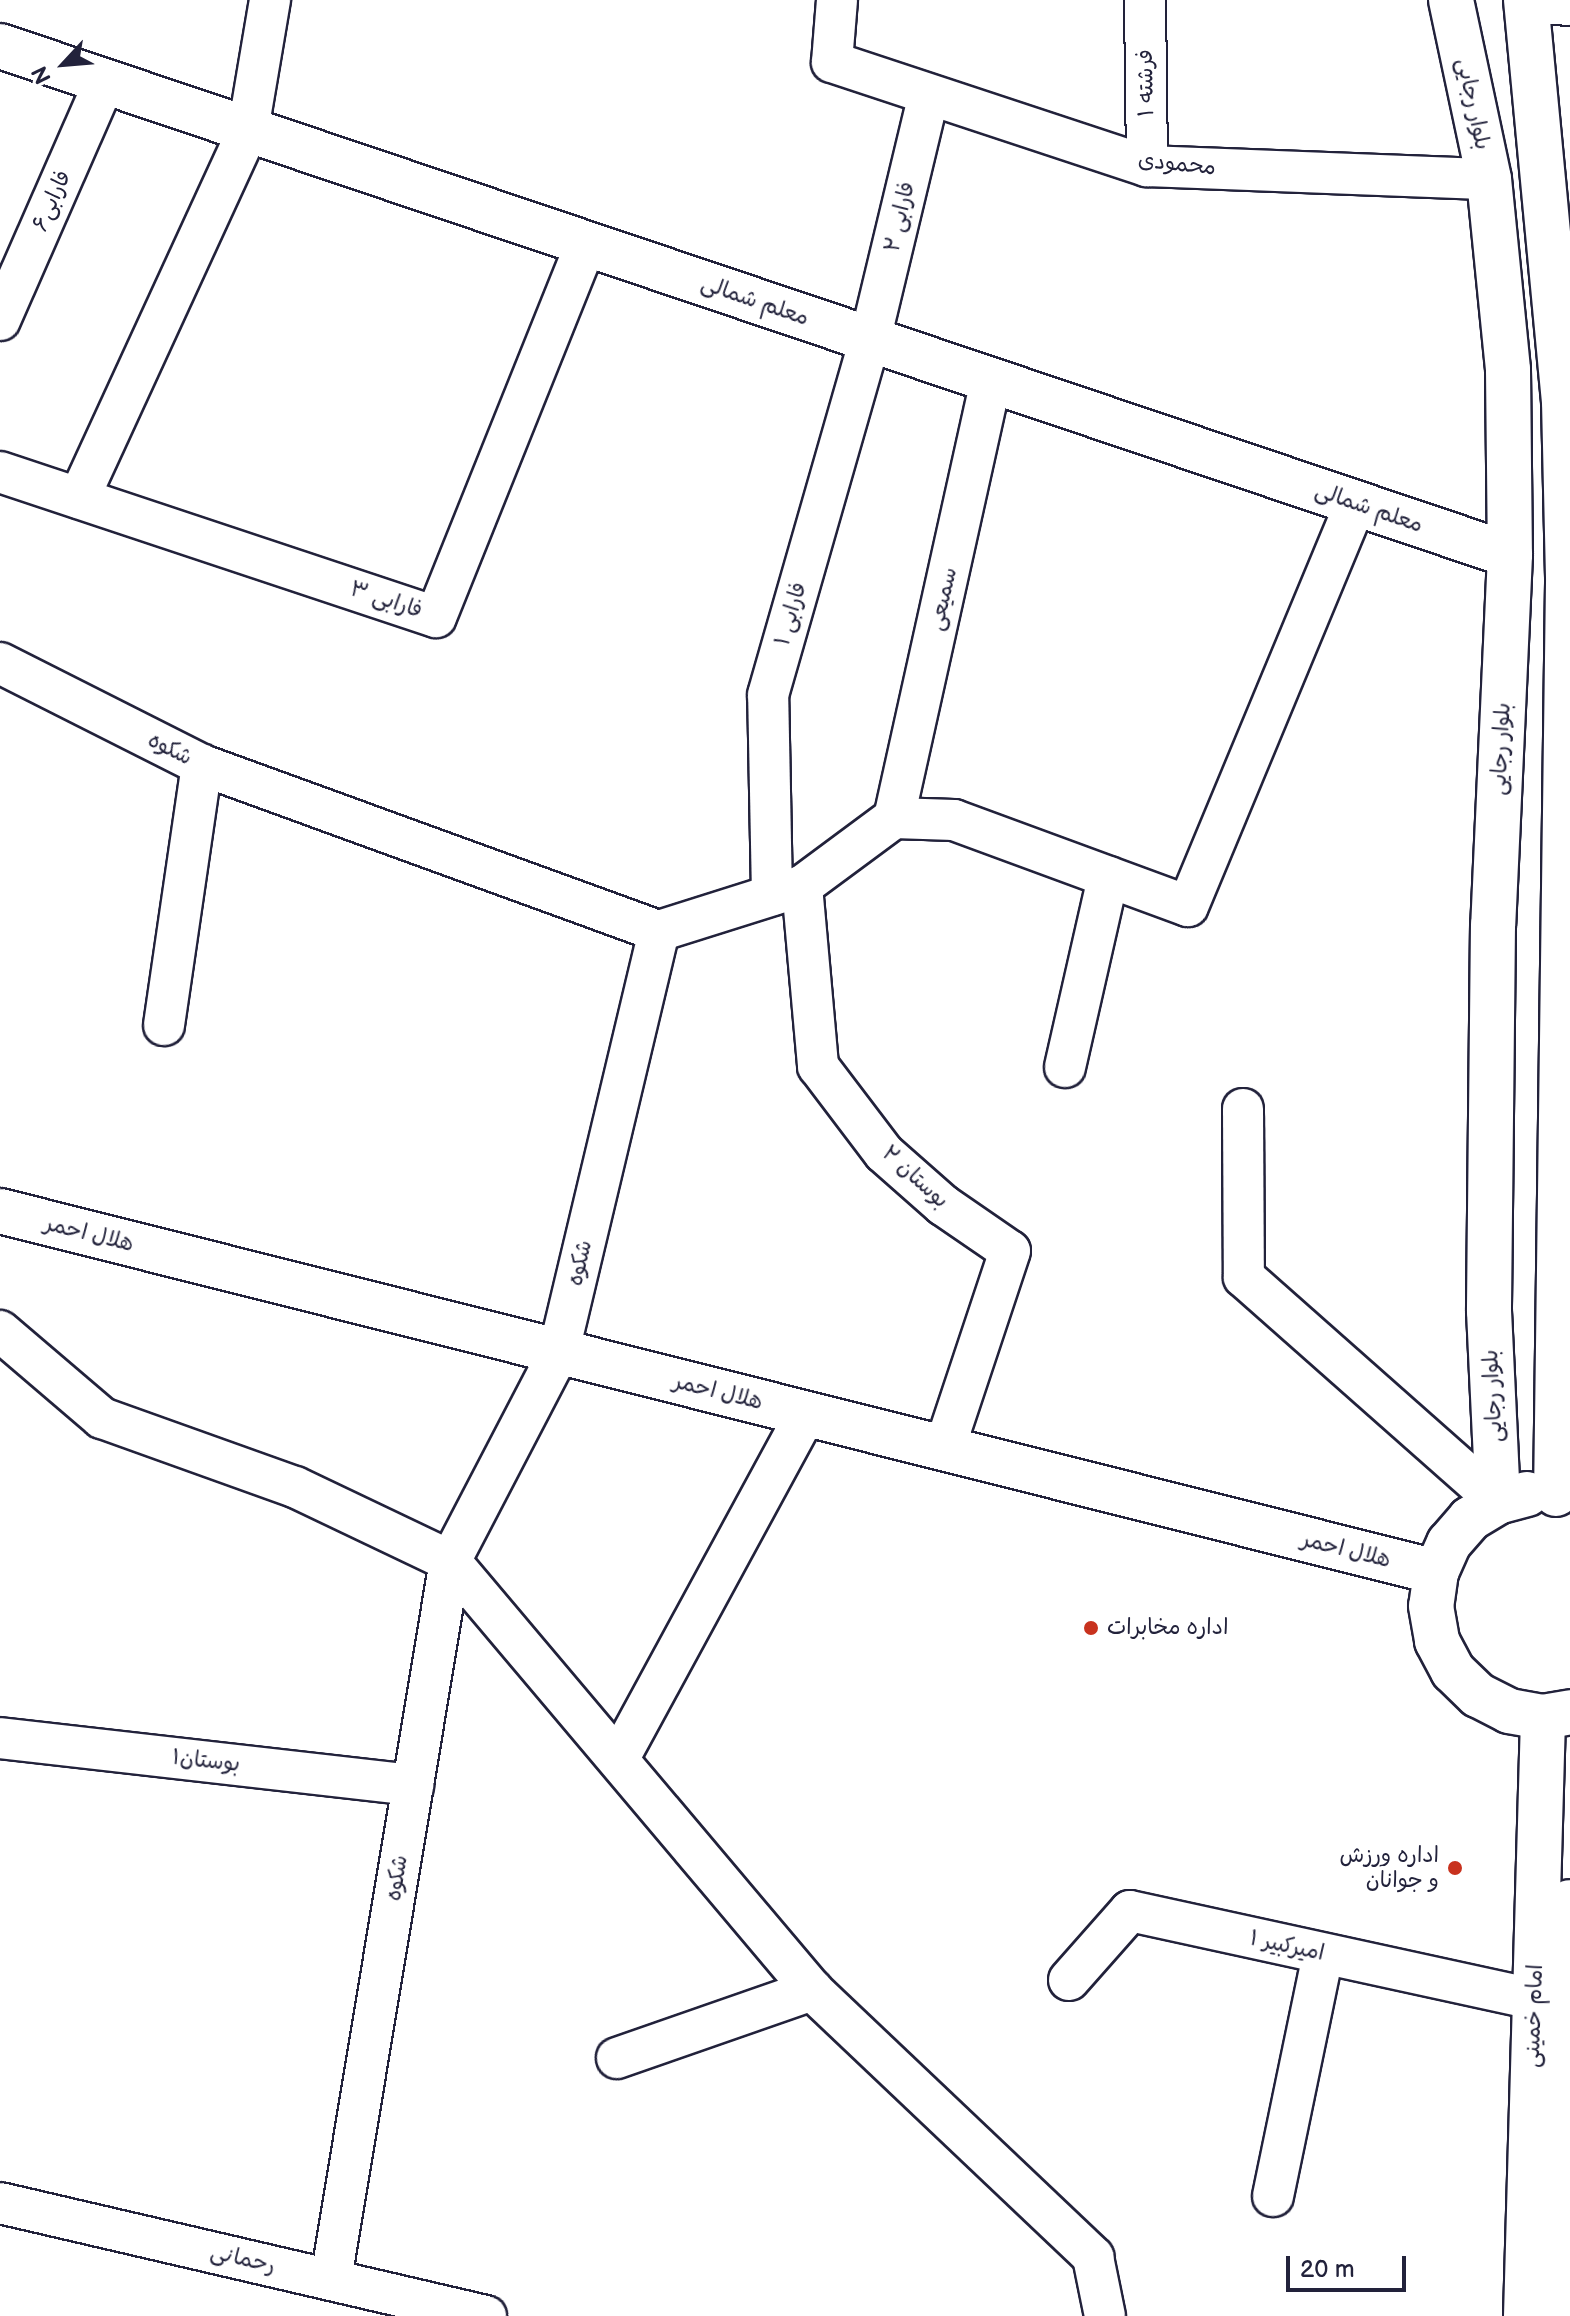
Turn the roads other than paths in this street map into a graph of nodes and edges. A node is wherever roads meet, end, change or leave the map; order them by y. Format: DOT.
graph roads {
  1 [pos="270,0"];
  2 [pos="837,0"];
  3 [pos="1145,0"];
  4 [pos="1451,0"];
  5 [pos="1527,1"];
  6 [pos="1570,5"];
  7 [pos="0,46"];
  8 [pos="105,81"];
  9 [pos="929,95"];
  10 [pos="248,130"];
  11 [pos="1147,166"];
  12 [pos="1489,179"];
  13 [pos="586,243"];
  14 [pos="0,320"];
  15 [pos="870,340"];
  16 [pos="991,380"];
  17 [pos="1567,401"];
  18 [pos="0,472"];
  19 [pos="79,498"];
  20 [pos="1356,503"];
  21 [pos="1510,555"];
  22 [pos="1569,583"];
  23 [pos="0,663"];
  24 [pos="202,765"];
  25 [pos="894,818"];
  26 [pos="1108,877"];
  27 [pos="787,890"];
  28 [pos="659,931"];
  29 [pos="164,1025"];
  30 [pos="1065,1067"];
  31 [pos="1243,1109"];
  32 [pos="0,1211"];
  33 [pos="0,1331"];
  34 [pos="559,1352"];
  35 [pos="806,1414"];
  36 [pos="944,1449"];
  37 [pos="1563,1496"];
  38 [pos="1498,1502"];
  39 [pos="450,1561"];
  40 [pos="1436,1572"];
  41 [pos="1556,1714"];
  42 [pos="0,1738"];
  43 [pos="619,1758"];
  44 [pos="413,1785"];
  45 [pos="1570,1902"];
  46 [pos="1323,1954"];
  47 [pos="1069,1980"];
  48 [pos="812,1990"];
  49 [pos="1535,1999"];
  50 [pos="617,2058"];
  51 [pos="1273,2196"];
  52 [pos="0,2203"];
  53 [pos="331,2279"];
  54 [pos="486,2316"];
  55 [pos="1105,2316"];
  56 [pos="1526,2316"];
  57 [pos="1559,2316"];
  1 -- 10 [label="street"];
  2 -- 9 [label="street, محمودی"];
  3 -- 11 [label="street, فرشته ۱"];
  4 -- 12 [label="main road, بلوار رجایی"];
  5 -- 6 [label="street"];
  5 -- 17 [label="main road"];
  7 -- 8 [label="main road, معلم شمالی"];
  8 -- 10 [label="main road, معلم شمالی"];
  8 -- 14 [label="street, فارابی۶"];
  9 -- 11 [label="street, محمودی"];
  9 -- 15 [label="street, فارابی ۲"];
  10 -- 13 [label="main road, معلم شمالی"];
  10 -- 19 [label="street"];
  11 -- 12 [label="street, محمودی"];
  12 -- 21 [label="main road, بلوار رجایی"];
  13 -- 15 [label="main road, معلم شمالی"];
  13 -- 19 [label="street, فارابی ۳"];
  15 -- 16 [label="main road, معلم شمالی"];
  15 -- 27 [label="street, فارابی ۱"];
  16 -- 20 [label="main road, معلم شمالی"];
  16 -- 25 [label="street, سمیعی"];
  17 -- 22 [label="main road"];
  18 -- 19 [label="street, فارابی ۳"];
  20 -- 21 [label="main road, معلم شمالی"];
  20 -- 26 [label="street"];
  21 -- 38 [label="main road, بلوار رجایی"];
  22 -- 37 [label="main road"];
  23 -- 24 [label="street, شکوه"];
  24 -- 28 [label="street, شکوه"];
  24 -- 29 [label="street"];
  25 -- 26 [label="street"];
  25 -- 27 [label="street"];
  26 -- 30 [label="street"];
  27 -- 28 [label="street"];
  27 -- 36 [label="street, بوستان ٣"];
  28 -- 34 [label="street, شکوه"];
  31 -- 38 [label="street"];
  32 -- 34 [label="main road, هلال احمر"];
  33 -- 39 [label="street"];
  34 -- 35 [label="main road, هلال احمر"];
  34 -- 39 [label="street, شکوه"];
  35 -- 36 [label="main road, هلال احمر"];
  35 -- 43 [label="street"];
  36 -- 40 [label="main road, هلال احمر"];
  37 -- 38 [label="main road"];
  38 -- 40 [label="main road"];
  39 -- 43 [label="street"];
  39 -- 44 [label="street, شکوه"];
  40 -- 41 [label="main road"];
  41 -- 49 [label="main road, امام خمینی"];
  42 -- 44 [label="street, بوستان۱"];
  43 -- 48 [label="street"];
  44 -- 53 [label="street, شکوه"];
  45 -- 57 [label="main road, امام خمینی"];
  46 -- 47 [label="street, امیرکبیر ۱"];
  46 -- 49 [label="street, امیرکبیر ۱"];
  46 -- 51 [label="street"];
  48 -- 50 [label="street"];
  48 -- 55 [label="street"];
  49 -- 56 [label="main road, امام خمینی"];
  52 -- 53 [label="street, رحمانی"];
  53 -- 54 [label="street, رحمانی"];
}
